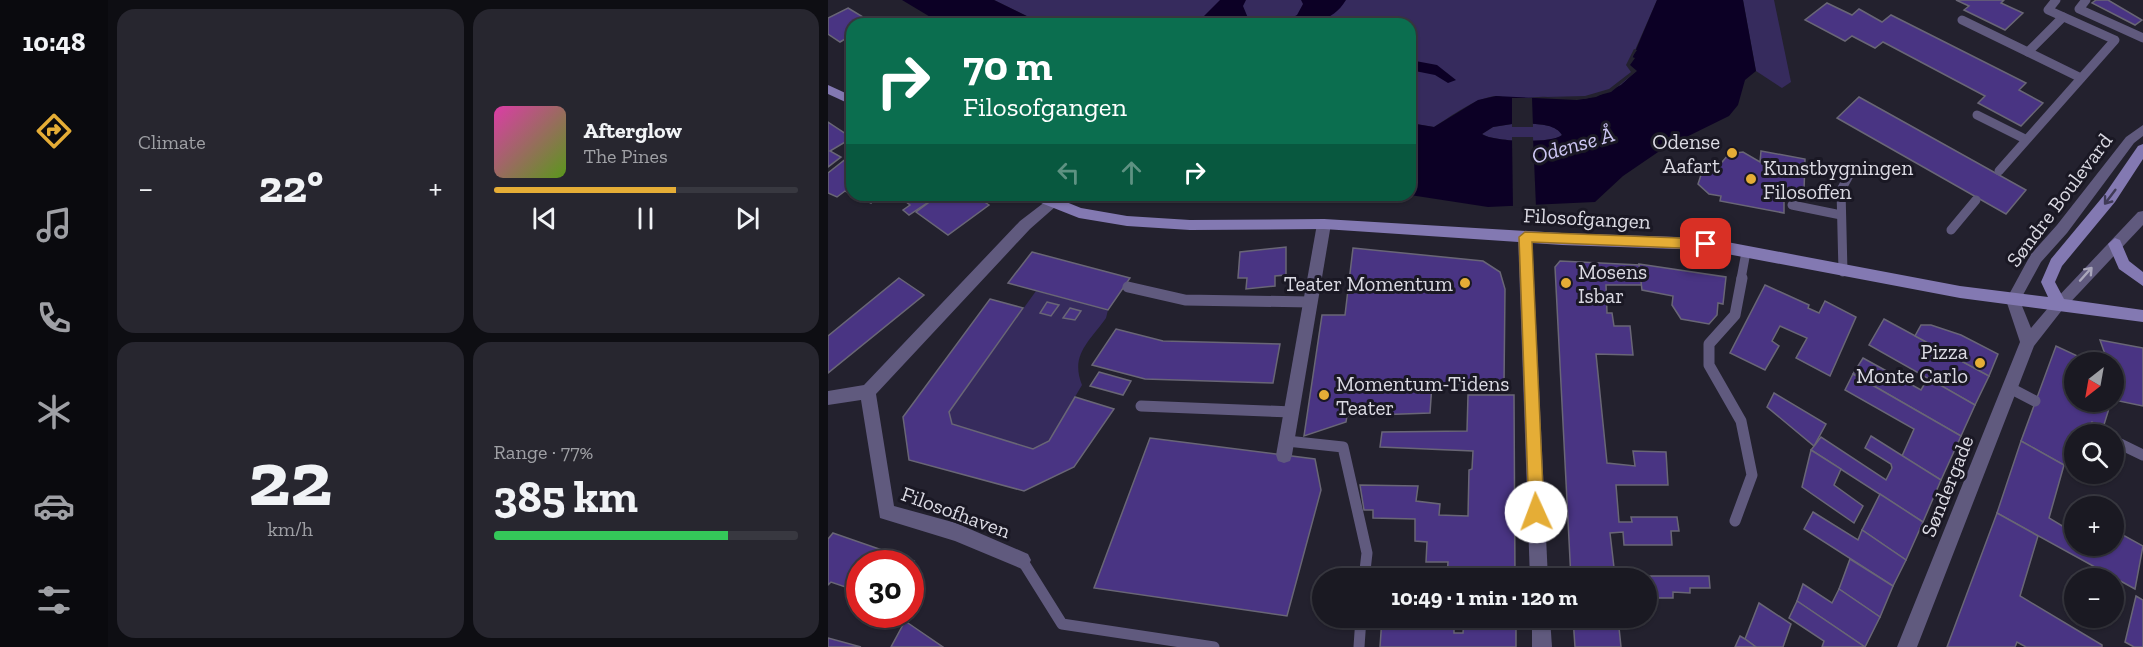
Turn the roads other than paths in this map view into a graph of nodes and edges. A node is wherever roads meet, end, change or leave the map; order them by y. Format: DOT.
graph roads {
  1 [pos="2056,0"];
  2 [pos="2086,0"];
  3 [pos="2062,17"];
  4 [pos="1962,20"];
  5 [pos="2143,38"];
  6 [pos="2028,52"];
  7 [pos="2081,78"];
  8 [pos="828,89"];
  9 [pos="846,98"];
  10 [pos="1977,115"];
  11 [pos="2143,129"];
  12 [pos="2025,139"];
  13 [pos="2143,149"];
  14 [pos="1853,168"];
  15 [pos="1999,171"];
  16 [pos="1976,200"];
  17 [pos="1050,202"];
  18 [pos="1792,205"];
  19 [pos="1842,215"];
  20 [pos="2143,216"];
  21 [pos="1324,224"];
  22 [pos="1951,230"];
  23 [pos="1525,237"];
  24 [pos="2115,244"];
  25 [pos="1746,252"];
  26 [pos="1843,272"];
  27 [pos="2143,280"];
  28 [pos="1128,287"];
  29 [pos="2013,300"];
  30 [pos="1310,302"];
  31 [pos="2059,305"];
  32 [pos="2143,315"];
  33 [pos="2028,342"];
  34 [pos="2010,388"];
  35 [pos="868,392"];
  36 [pos="828,398"];
  37 [pos="2035,401"];
  38 [pos="1141,406"];
  39 [pos="1292,412"];
  40 [pos="2124,446"];
  41 [pos="1286,448"];
  42 [pos="2143,455"];
  43 [pos="1735,521"];
  44 [pos="1022,560"];
  45 [pos="1365,568"];
  46 [pos="1539,568"];
  47 [pos="1360,628"];
  48 [pos="1541,628"];
  49 [pos="1214,647"];
  50 [pos="1359,647"];
  51 [pos="1542,647"];
  52 [pos="1907,647"];
  1 -- 3 [label="lane"];
  2 -- 5 [label="lane"];
  3 -- 6 [label="lane"];
  3 -- 7 [label="lane"];
  4 -- 6 [label="lane"];
  6 -- 7 [label="lane"];
  7 -- 12 [label="lane"];
  8 -- 9 [label="main road"];
  10 -- 12 [label="lane"];
  11 -- 29 [label="street, Søndre Boulevard"];
  12 -- 15 [label="lane"];
  13 -- 31 [label="main road, one-way"];
  14 -- 19 [label="lane"];
  16 -- 22 [label="lane"];
  17 -- 21 [label="main road, Filosofgangen"];
  17 -- 35 [label="street"];
  18 -- 19 [label="lane"];
  19 -- 26 [label="lane"];
  20 -- 24 [label="street"];
  21 -- 23 [label="main road, Filosofgangen"];
  21 -- 30 [label="street"];
  23 -- 25 [label="main road, Filosofgangen"];
  23 -- 46 [label="street"];
  24 -- 27 [label="main road"];
  31 -- 24 [label="street, one-way"];
  25 -- 26 [label="main road, Filosofgangen"];
  25 -- 43 [label="lane"];
  26 -- 29 [label="main road, Filosofgangen"];
  28 -- 30 [label="lane"];
  29 -- 31 [label="main road, Filosofgangen"];
  29 -- 33 [label="street"];
  30 -- 39 [label="street"];
  31 -- 32 [label="main road, Filosofgangen"];
  31 -- 33 [label="street, Søndergade"];
  33 -- 34 [label="street, Søndergade"];
  34 -- 37 [label="lane"];
  34 -- 52 [label="street, Søndergade"];
  35 -- 36 [label="street"];
  35 -- 44 [label="street, Filosofhaven"];
  38 -- 39 [label="lane"];
  39 -- 41 [label="street"];
  40 -- 42 [label="lane"];
  41 -- 45 [label="lane"];
  44 -- 49 [label="lane"];
  47 -- 50 [label="lane"];
  48 -- 51 [label="street"];
}
